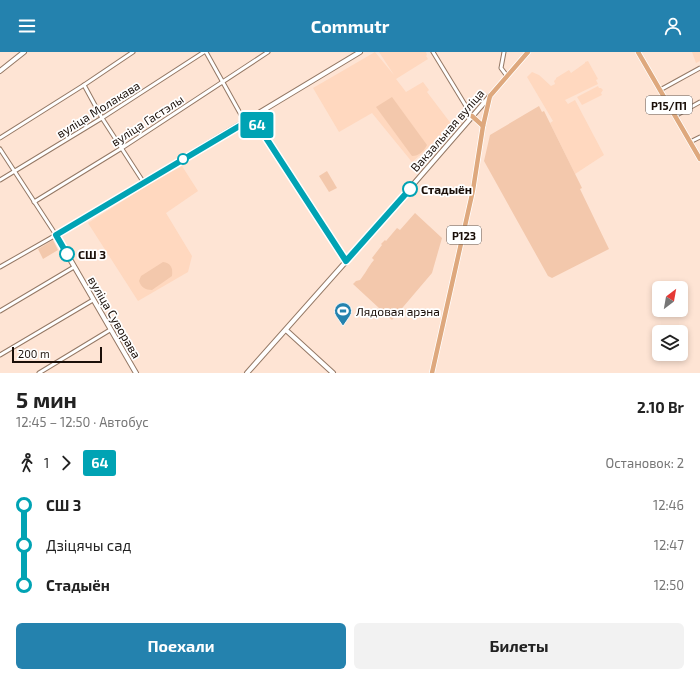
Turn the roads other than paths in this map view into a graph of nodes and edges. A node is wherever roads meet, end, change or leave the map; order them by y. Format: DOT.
graph roads {
  1 [pos="24,52"];
  2 [pos="133,52"];
  3 [pos="205,52"];
  4 [pos="268,52"];
  5 [pos="360,52"];
  6 [pos="433,52"];
  7 [pos="504,52"];
  8 [pos="528,52"];
  9 [pos="638,52"];
  10 [pos="700,68"];
  11 [pos="0,71"];
  12 [pos="507,76"];
  13 [pos="223,81"];
  14 [pos="84,85"];
  15 [pos="660,90"];
  16 [pos="490,96"];
  17 [pos="700,102"];
  18 [pos="472,116"];
  19 [pos="675,116"];
  20 [pos="102,118"];
  21 [pos="253,118"];
  22 [pos="245,122"];
  23 [pos="484,126"];
  24 [pos="700,137"];
  25 [pos="0,138"];
  26 [pos="690,142"];
  27 [pos="122,148"];
  28 [pos="0,149"];
  29 [pos="700,158"];
  30 [pos="14,171"];
  31 [pos="0,180"];
  32 [pos="144,183"];
  33 [pos="34,202"];
  34 [pos="56,235"];
  35 [pos="346,261"];
  36 [pos="0,267"];
  37 [pos="74,267"];
  38 [pos="93,300"];
  39 [pos="0,311"];
  40 [pos="110,330"];
  41 [pos="286,330"];
  42 [pos="0,355"];
  43 [pos="39,373"];
  44 [pos="136,373"];
  45 [pos="247,373"];
  46 [pos="333,373"];
  47 [pos="432,373"];
  1 -- 11 [label="main road"];
  2 -- 14 [label="street"];
  3 -- 13 [label="street"];
  3 -- 20 [label="street, вуліца Молакава"];
  4 -- 13 [label="street, вуліца Гастэлы"];
  5 -- 21 [label="main road"];
  6 -- 18 [label="street"];
  7 -- 12 [label="street"];
  8 -- 12 [label="main road, Вакзальная вуліца / Р123"];
  9 -- 15 [label="main road, Р15/П1"];
  10 -- 15 [label="street"];
  12 -- 16 [label="main road, Вакзальная вуліца / Р123"];
  13 -- 22 [label="street"];
  13 -- 27 [label="street, вуліца Гастэлы"];
  14 -- 20 [label="street"];
  14 -- 25 [label="street"];
  15 -- 19 [label="main road, Р15/П1"];
  16 -- 18 [label="main road, Вакзальная вуліца"];
  16 -- 23 [label="main road, Р123"];
  17 -- 19 [label="street"];
  18 -- 23 [label="main road"];
  18 -- 35 [label="main road, Вакзальная вуліца"];
  19 -- 26 [label="main road, Р15/П1"];
  20 -- 27 [label="street"];
  20 -- 30 [label="street, вуліца Молакава"];
  21 -- 22 [label="main road"];
  21 -- 35 [label="main road"];
  22 -- 32 [label="main road"];
  23 -- 47 [label="main road, Р123"];
  24 -- 26 [label="street"];
  26 -- 29 [label="main road, Р15/П1"];
  27 -- 32 [label="street"];
  27 -- 33 [label="street, вуліца Гастэлы"];
  28 -- 30 [label="street, вуліца Суворава"];
  30 -- 31 [label="street, вуліца Молакава"];
  30 -- 33 [label="street, вуліца Суворава"];
  32 -- 34 [label="main road"];
  33 -- 34 [label="street, вуліца Суворава"];
  34 -- 36 [label="street"];
  34 -- 37 [label="main road, вуліца Суворава"];
  35 -- 41 [label="main road, Вакзальная вуліца"];
  37 -- 38 [label="main road, вуліца Суворава"];
  37 -- 39 [label="street"];
  38 -- 40 [label="main road, вуліца Суворава"];
  38 -- 42 [label="street"];
  40 -- 43 [label="street"];
  40 -- 44 [label="main road, вуліца Суворава"];
  41 -- 45 [label="main road, Вакзальная вуліца"];
  41 -- 46 [label="main road"];
}
